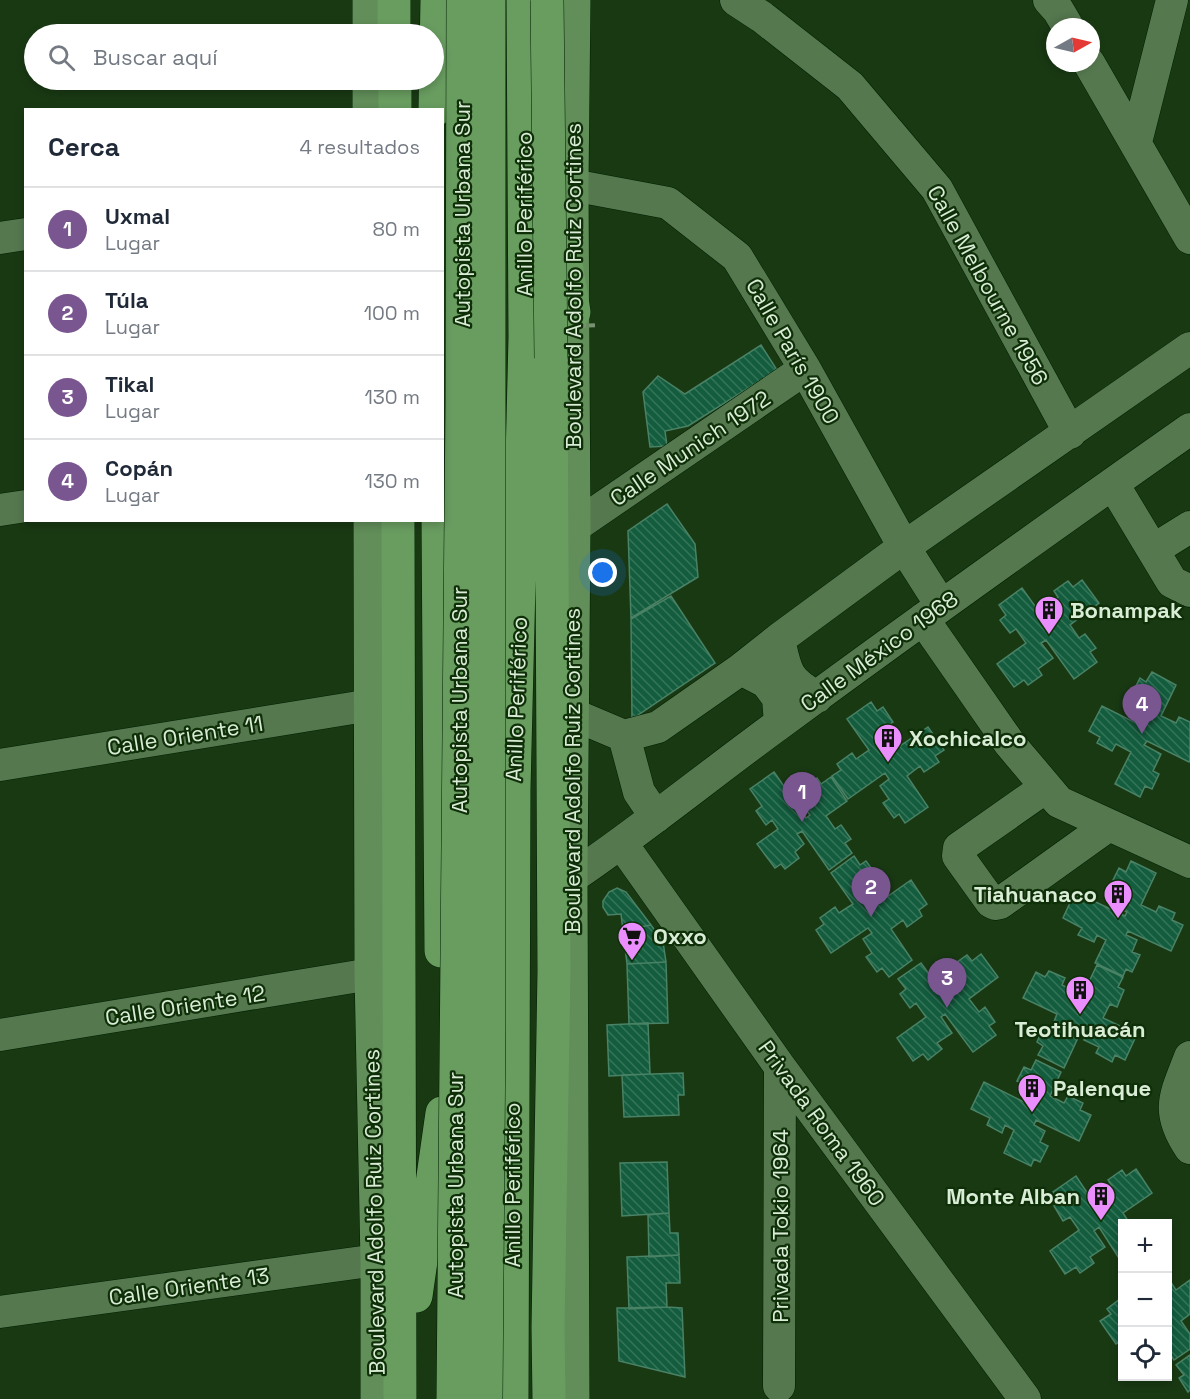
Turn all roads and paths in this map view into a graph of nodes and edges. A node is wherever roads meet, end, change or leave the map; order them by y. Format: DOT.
graph roads {
  1 [pos="369,0"];
  2 [pos="394,0"];
  3 [pos="436,0"];
  4 [pos="463,0"];
  5 [pos="489,0"];
  6 [pos="523,0"];
  7 [pos="546,0"];
  8 [pos="574,0"];
  9 [pos="736,0"];
  10 [pos="1049,0"];
  11 [pos="1172,0"];
  12 [pos="1063,18"];
  13 [pos="369,24"];
  14 [pos="394,24"];
  15 [pos="436,24"];
  16 [pos="1094,72"];
  17 [pos="369,90"];
  18 [pos="395,90"];
  19 [pos="435,90"];
  20 [pos="369,108"];
  21 [pos="395,108"];
  22 [pos="435,108"];
  23 [pos="1136,142"];
  24 [pos="572,185"];
  25 [pos="24,234"];
  26 [pos="0,238"];
  27 [pos="1190,238"];
  28 [pos="574,312"];
  29 [pos="1190,348"];
  30 [pos="805,369"];
  31 [pos="1190,429"];
  32 [pos="1071,433"];
  33 [pos="1113,484"];
  34 [pos="24,506"];
  35 [pos="0,510"];
  36 [pos="370,522"];
  37 [pos="398,522"];
  38 [pos="438,522"];
  39 [pos="574,527"];
  40 [pos="1190,527"];
  41 [pos="904,547"];
  42 [pos="1153,550"];
  43 [pos="1190,591"];
  44 [pos="932,612"];
  45 [pos="779,639"];
  46 [pos="741,669"];
  47 [pos="817,697"];
  48 [pos="371,705"];
  49 [pos="572,714"];
  50 [pos="780,723"];
  51 [pos="624,735"];
  52 [pos="0,765"];
  53 [pos="1046,786"];
  54 [pos="656,816"];
  55 [pos="1109,825"];
  56 [pos="622,843"];
  57 [pos="1190,862"];
  58 [pos="571,878"];
  59 [pos="371,974"];
  60 [pos="0,1035"];
  61 [pos="1190,1057"];
  62 [pos="780,1067"];
  63 [pos="442,1113"];
  64 [pos="1190,1148"];
  65 [pos="377,1260"];
  66 [pos="0,1312"];
  67 [pos="779,1386"];
  68 [pos="553,1393"];
  69 [pos="377,1399"];
  70 [pos="400,1399"];
  71 [pos="405,1399"];
  72 [pos="439,1399"];
  73 [pos="453,1399"];
  74 [pos="486,1399"];
  75 [pos="512,1399"];
  76 [pos="1025,1399"];
  1 -- 13 [label="main road"];
  2 -- 14 [label="highway"];
  3 -- 15 [label="highway"];
  4 -- 73 [label="highway, Autopista Urbana Sur, bridge"];
  5 -- 74 [label="highway, Autopista Urbana Sur, bridge"];
  6 -- 28 [label="highway"];
  6 -- 75 [label="highway, Anillo Periférico"];
  7 -- 68 [label="highway, bridge"];
  8 -- 24 [label="main road, Boulevard Adolfo Ruiz Cortines"];
  9 -- 32 [label="street, Calle Melbourne 1956"];
  10 -- 12 [label="street"];
  11 -- 23 [label="street"];
  16 -- 23 [label="street"];
  17 -- 20 [label="main road"];
  18 -- 21 [label="highway"];
  19 -- 22 [label="highway"];
  23 -- 27 [label="street"];
  24 -- 28 [label="main road, Boulevard Adolfo Ruiz Cortines"];
  24 -- 30 [label="street, Calle París 1900"];
  25 -- 26 [label="street"];
  28 -- 39 [label="main road, Boulevard Adolfo Ruiz Cortines"];
  29 -- 32 [label="street"];
  30 -- 39 [label="street, Calle Munich 1972"];
  30 -- 41 [label="street, Calle París 1900"];
  31 -- 33 [label="street, Calle México 1968"];
  32 -- 41 [label="street"];
  33 -- 42 [label="street"];
  33 -- 44 [label="street, Calle México 1968"];
  34 -- 35 [label="street"];
  36 -- 48 [label="main road, Boulevard Adolfo Ruiz Cortines"];
  37 -- 70 [label="highway"];
  38 -- 63 [label="highway"];
  39 -- 49 [label="main road, Boulevard Adolfo Ruiz Cortines"];
  40 -- 42 [label="street"];
  41 -- 44 [label="street, Calle París 1900"];
  41 -- 45 [label="street"];
  42 -- 43 [label="street"];
  44 -- 47 [label="street, Calle México 1968"];
  44 -- 53 [label="street, Calle París 1900"];
  45 -- 46 [label="street"];
  45 -- 47 [label="street"];
  46 -- 50 [label="street"];
  46 -- 51 [label="street"];
  47 -- 50 [label="street, Calle México 1968"];
  48 -- 52 [label="street, Calle Oriente 11"];
  48 -- 59 [label="main road, Boulevard Adolfo Ruiz Cortines"];
  49 -- 51 [label="street"];
  49 -- 58 [label="main road, Boulevard Adolfo Ruiz Cortines"];
  50 -- 54 [label="street, Calle México 1968"];
  51 -- 54 [label="street"];
  53 -- 55 [label="street, Calle París 1900"];
  53 -- 55 [label="street"];
  54 -- 56 [label="street, Calle México 1968"];
  55 -- 57 [label="street, Calle París 1900"];
  56 -- 58 [label="street, Calle México 1968"];
  56 -- 62 [label="street, Privada Roma 1960"];
  58 -- 68 [label="main road, Boulevard Adolfo Ruiz Cortines"];
  59 -- 60 [label="street, Calle Oriente 12"];
  59 -- 65 [label="main road, Boulevard Adolfo Ruiz Cortines"];
  61 -- 64 [label="street"];
  62 -- 67 [label="street, Privada Tokio 1964"];
  62 -- 76 [label="street, Privada Roma 1960"];
  63 -- 71 [label="highway"];
  63 -- 72 [label="highway"];
  65 -- 66 [label="street, Calle Oriente 13"];
  65 -- 69 [label="main road, Boulevard Adolfo Ruiz Cortines"];
}
